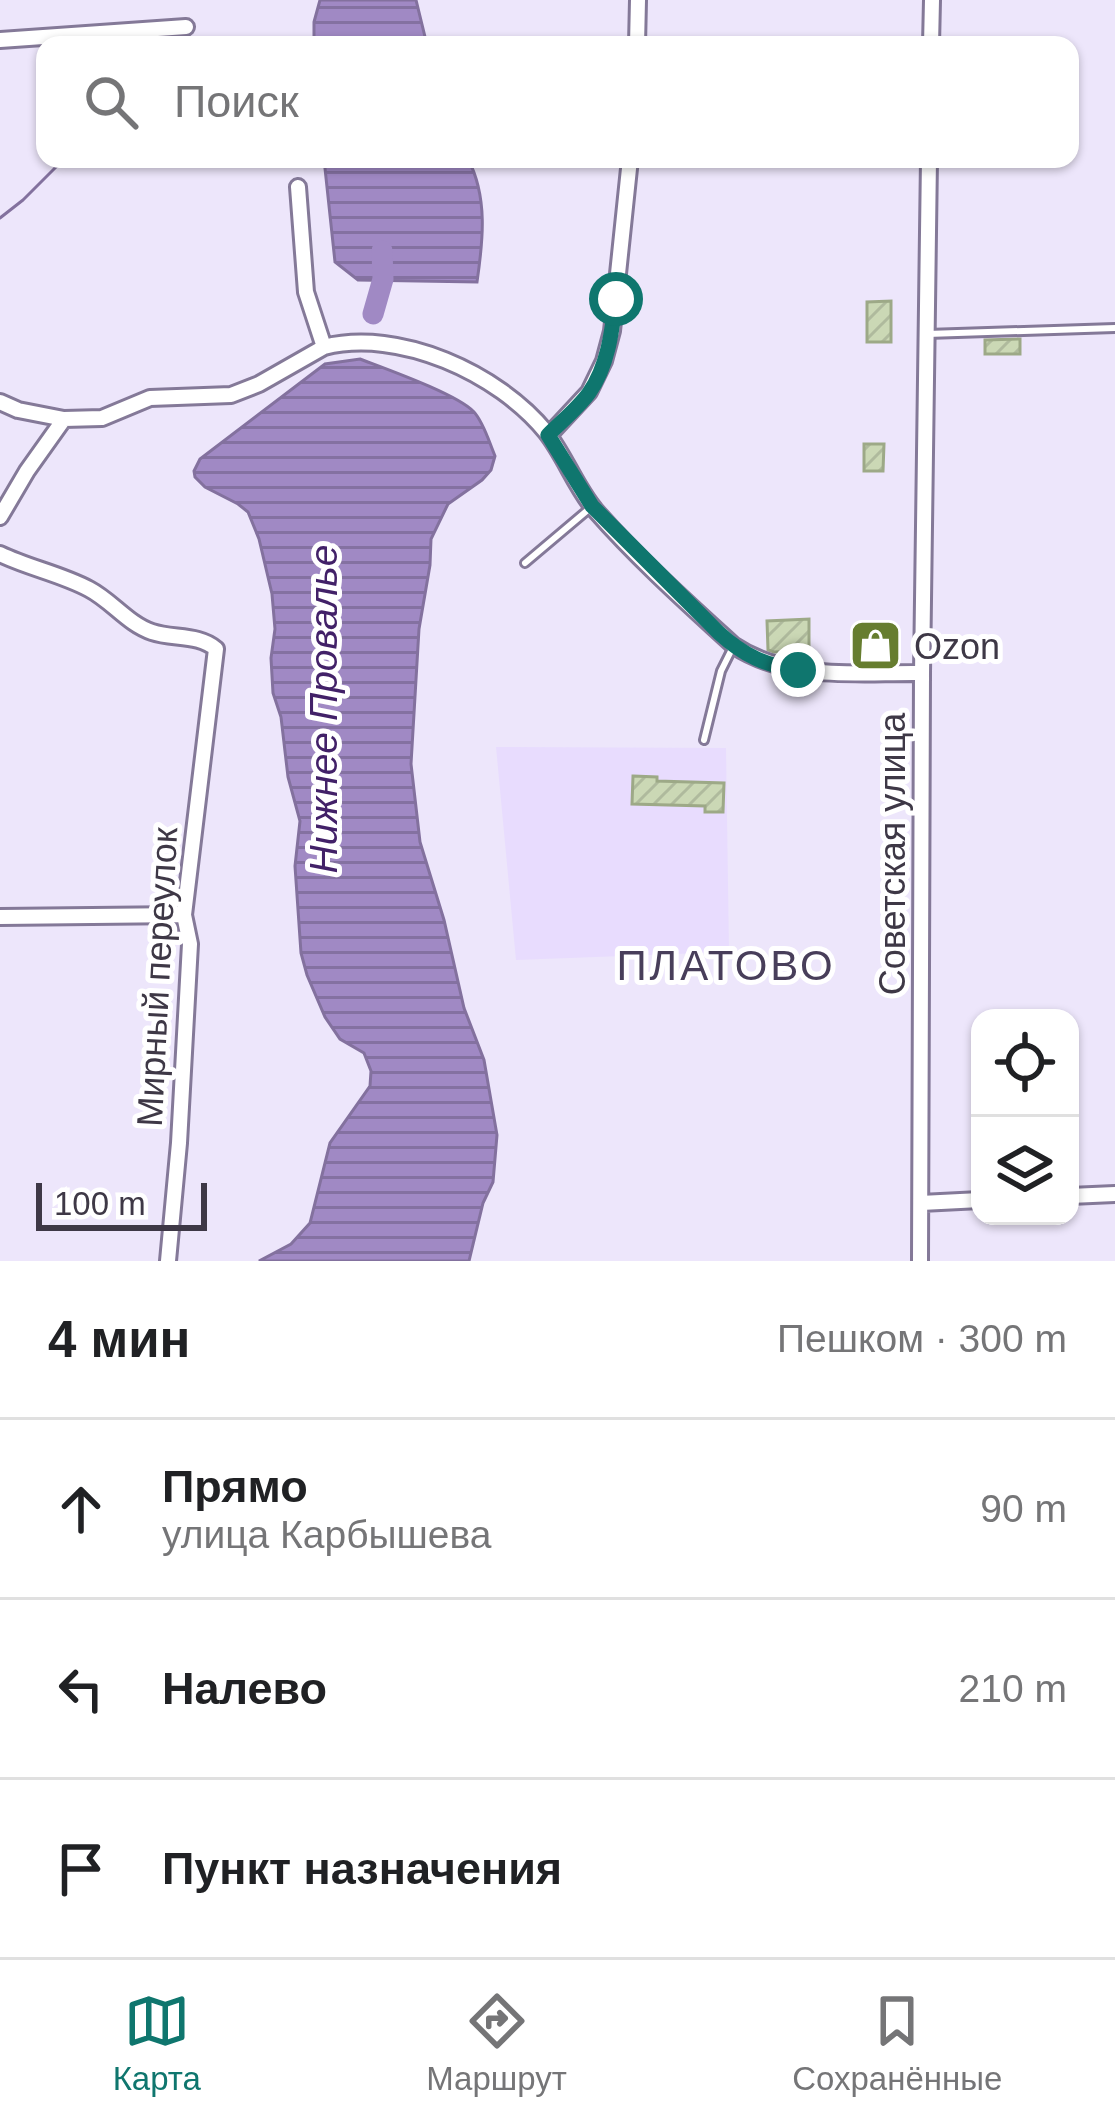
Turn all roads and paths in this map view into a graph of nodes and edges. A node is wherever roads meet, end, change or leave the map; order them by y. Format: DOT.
graph roads {
  1 [pos="638,0"];
  2 [pos="932,0"];
  3 [pos="186,27"];
  4 [pos="57,36"];
  5 [pos="637,36"];
  6 [pos="931,36"];
  7 [pos="36,37"];
  8 [pos="0,40"];
  9 [pos="629,168"];
  10 [pos="929,168"];
  11 [pos="298,187"];
  12 [pos="1115,328"];
  13 [pos="927,334"];
  14 [pos="324,346"];
  15 [pos="0,402"];
  16 [pos="64,419"];
  17 [pos="548,435"];
  18 [pos="592,506"];
  19 [pos="0,517"];
  20 [pos="0,554"];
  21 [pos="525,563"];
  22 [pos="733,646"];
  23 [pos="922,673"];
  24 [pos="704,740"];
  25 [pos="184,915"];
  26 [pos="0,917"];
  27 [pos="1115,1194"];
  28 [pos="1079,1196"];
  29 [pos="971,1200"];
  30 [pos="921,1203"];
  31 [pos="168,1261"];
  32 [pos="920,1261"];
  1 -- 5 [label="street"];
  2 -- 6 [label="street"];
  3 -- 4 [label="street"];
  7 -- 8 [label="street"];
  9 -- 17 [label="street"];
  10 -- 13 [label="street, Советская улица"];
  11 -- 14 [label="street"];
  12 -- 13 [label="lane"];
  13 -- 23 [label="street, Советская улица"];
  14 -- 16 [label="street"];
  14 -- 17 [label="street"];
  15 -- 16 [label="street"];
  16 -- 19 [label="street"];
  17 -- 18 [label="street"];
  18 -- 21 [label="lane"];
  18 -- 22 [label="street"];
  20 -- 25 [label="street, Мирный переулок"];
  22 -- 23 [label="street"];
  22 -- 24 [label="lane"];
  23 -- 30 [label="street, Советская улица"];
  25 -- 26 [label="street"];
  25 -- 31 [label="street, Мирный переулок"];
  27 -- 28 [label="street"];
  29 -- 30 [label="street"];
  30 -- 32 [label="street, Советская улица"];
}
